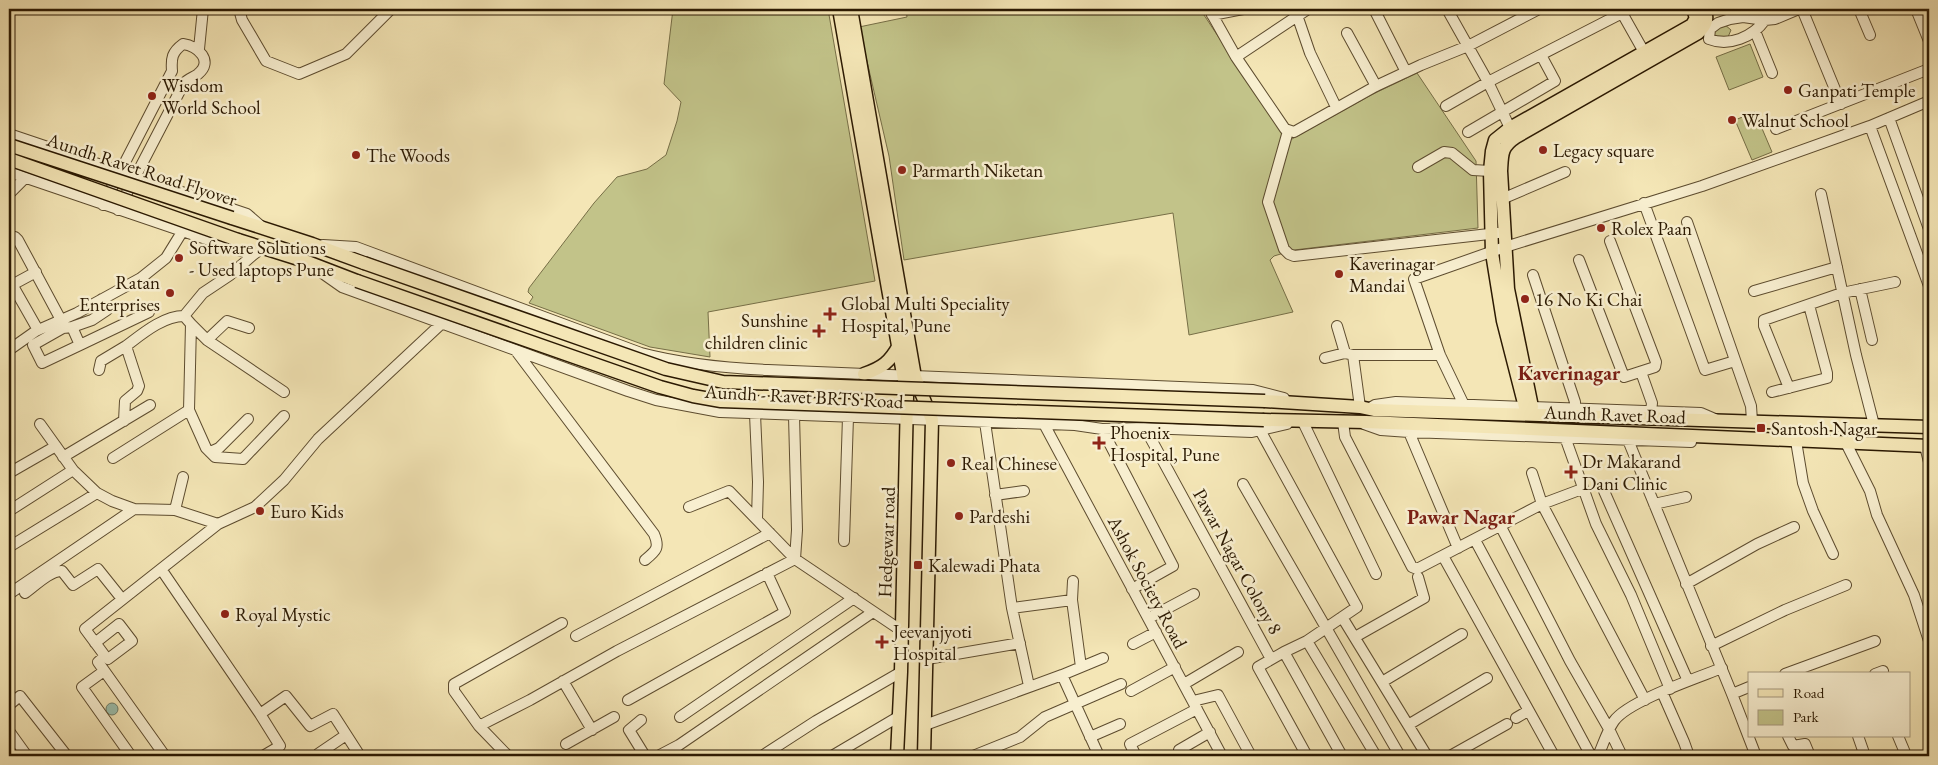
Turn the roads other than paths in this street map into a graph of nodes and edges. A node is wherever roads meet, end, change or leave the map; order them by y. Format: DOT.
graph roads {
  1 [pos="203,9"];
  2 [pos="239,9"];
  3 [pos="391,9"];
  4 [pos="839,9"];
  5 [pos="851,9"];
  6 [pos="1243,9"];
  7 [pos="1308,9"];
  8 [pos="1374,9"];
  9 [pos="1447,9"];
  10 [pos="1539,9"];
  11 [pos="1705,9"];
  12 [pos="1801,9"];
  13 [pos="1859,9"];
  14 [pos="1916,9"];
  15 [pos="1626,11"];
  16 [pos="1210,12"];
  17 [pos="1294,12"];
  18 [pos="1765,20"];
  19 [pos="1701,21"];
  20 [pos="1755,31"];
  21 [pos="1347,33"];
  22 [pos="1870,35"];
  23 [pos="1929,41"];
  24 [pos="1468,46"];
  25 [pos="199,49"];
  26 [pos="1644,52"];
  27 [pos="1541,55"];
  28 [pos="1236,57"];
  29 [pos="1929,69"];
  30 [pos="1406,72"];
  31 [pos="1772,73"];
  32 [pos="1488,82"];
  33 [pos="1376,86"];
  34 [pos="1929,101"];
  35 [pos="1841,104"];
  36 [pos="1446,106"];
  37 [pos="1336,107"];
  38 [pos="1503,112"];
  39 [pos="1889,118"];
  40 [pos="1536,120"];
  41 [pos="1870,126"];
  42 [pos="1510,128"];
  43 [pos="1776,129"];
  44 [pos="1288,131"];
  45 [pos="1468,132"];
  46 [pos="9,134"];
  47 [pos="9,145"];
  48 [pos="9,159"];
  49 [pos="1418,167"];
  50 [pos="1490,171"];
  51 [pos="9,172"];
  52 [pos="119,172"];
  53 [pos="1565,172"];
  54 [pos="135,177"];
  55 [pos="25,178"];
  56 [pos="9,194"];
  57 [pos="1822,194"];
  58 [pos="1502,199"];
  59 [pos="1644,203"];
  60 [pos="103,205"];
  61 [pos="118,210"];
  62 [pos="1687,222"];
  63 [pos="264,229"];
  64 [pos="1929,229"];
  65 [pos="182,232"];
  66 [pos="884,233"];
  67 [pos="1498,233"];
  68 [pos="9,239"];
  69 [pos="1610,241"];
  70 [pos="312,244"];
  71 [pos="1505,247"];
  72 [pos="257,251"];
  73 [pos="1492,253"];
  74 [pos="1579,260"];
  75 [pos="305,261"];
  76 [pos="1837,267"];
  77 [pos="36,272"];
  78 [pos="1533,275"];
  79 [pos="11,282"];
  80 [pos="1895,282"];
  81 [pos="1929,286"];
  82 [pos="1860,289"];
  83 [pos="1754,291"];
  84 [pos="1842,292"];
  85 [pos="102,300"];
  86 [pos="1809,305"];
  87 [pos="149,312"];
  88 [pos="61,320"];
  89 [pos="187,320"];
  90 [pos="441,324"];
  91 [pos="1337,326"];
  92 [pos="72,327"];
  93 [pos="249,328"];
  94 [pos="38,330"];
  95 [pos="207,340"];
  96 [pos="1872,340"];
  97 [pos="80,345"];
  98 [pos="899,345"];
  99 [pos="126,346"];
  100 [pos="9,350"];
  101 [pos="515,351"];
  102 [pos="1349,354"];
  103 [pos="1440,355"];
  104 [pos="1325,358"];
  105 [pos="1735,361"];
  106 [pos="99,370"];
  107 [pos="1641,372"];
  108 [pos="864,374"];
  109 [pos="910,377"];
  110 [pos="1524,386"];
  111 [pos="1789,388"];
  112 [pos="284,392"];
  113 [pos="1772,392"];
  114 [pos="1299,403"];
  115 [pos="150,405"];
  116 [pos="1464,405"];
  117 [pos="1365,408"];
  118 [pos="1528,408"];
  119 [pos="1575,408"];
  120 [pos="189,410"];
  121 [pos="1651,411"];
  122 [pos="755,414"];
  123 [pos="284,416"];
  124 [pos="794,416"];
  125 [pos="848,417"];
  126 [pos="248,419"];
  127 [pos="908,419"];
  128 [pos="932,420"];
  129 [pos="1718,420"];
  130 [pos="124,421"];
  131 [pos="1752,421"];
  132 [pos="985,422"];
  133 [pos="1300,422"];
  134 [pos="1342,422"];
  135 [pos="1362,422"];
  136 [pos="40,424"];
  137 [pos="1044,424"];
  138 [pos="1262,425"];
  139 [pos="1874,425"];
  140 [pos="1929,427"];
  141 [pos="1145,428"];
  142 [pos="1102,429"];
  143 [pos="1409,432"];
  144 [pos="1716,437"];
  145 [pos="1565,438"];
  146 [pos="1628,440"];
  147 [pos="1796,441"];
  148 [pos="1846,443"];
  149 [pos="56,446"];
  150 [pos="1927,446"];
  151 [pos="210,452"];
  152 [pos="63,457"];
  153 [pos="113,458"];
  154 [pos="1929,462"];
  155 [pos="72,470"];
  156 [pos="9,473"];
  157 [pos="1532,473"];
  158 [pos="183,478"];
  159 [pos="1243,484"];
  160 [pos="1582,489"];
  161 [pos="1024,491"];
  162 [pos="1604,491"];
  163 [pos="97,492"];
  164 [pos="995,495"];
  165 [pos="1686,497"];
  166 [pos="1542,504"];
  167 [pos="1654,504"];
  168 [pos="689,507"];
  169 [pos="134,509"];
  170 [pos="175,510"];
  171 [pos="9,511"];
  172 [pos="757,519"];
  173 [pos="218,524"];
  174 [pos="1501,527"];
  175 [pos="1794,527"];
  176 [pos="770,533"];
  177 [pos="1475,540"];
  178 [pos="844,541"];
  179 [pos="9,547"];
  180 [pos="1458,548"];
  181 [pos="1833,554"];
  182 [pos="1442,556"];
  183 [pos="795,559"];
  184 [pos="645,560"];
  185 [pos="161,569"];
  186 [pos="768,573"];
  187 [pos="1376,574"];
  188 [pos="1418,578"];
  189 [pos="1073,580"];
  190 [pos="1686,584"];
  191 [pos="1846,585"];
  192 [pos="1132,589"];
  193 [pos="25,593"];
  194 [pos="9,594"];
  195 [pos="1194,594"];
  196 [pos="854,598"];
  197 [pos="122,599"];
  198 [pos="1072,600"];
  199 [pos="1012,608"];
  200 [pos="873,612"];
  201 [pos="1342,617"];
  202 [pos="1149,618"];
  203 [pos="562,623"];
  204 [pos="1325,628"];
  205 [pos="902,631"];
  206 [pos="1156,632"];
  207 [pos="1462,634"];
  208 [pos="576,636"];
  209 [pos="1355,637"];
  210 [pos="1306,641"];
  211 [pos="1874,641"];
  212 [pos="1929,641"];
  213 [pos="95,643"];
  214 [pos="1020,643"];
  215 [pos="1133,644"];
  216 [pos="1711,646"];
  217 [pos="1238,652"];
  218 [pos="1284,652"];
  219 [pos="105,656"];
  220 [pos="1103,658"];
  221 [pos="927,659"];
  222 [pos="1272,659"];
  223 [pos="1081,666"];
  224 [pos="1175,667"];
  225 [pos="1722,668"];
  226 [pos="104,671"];
  227 [pos="901,672"];
  228 [pos="1790,672"];
  229 [pos="1062,675"];
  230 [pos="1487,678"];
  231 [pos="1688,681"];
  232 [pos="563,682"];
  233 [pos="1382,682"];
  234 [pos="1121,684"];
  235 [pos="1184,684"];
  236 [pos="1029,686"];
  237 [pos="1748,687"];
  238 [pos="1131,691"];
  239 [pos="1666,691"];
  240 [pos="1732,694"];
  241 [pos="628,700"];
  242 [pos="1645,700"];
  243 [pos="9,705"];
  244 [pos="1195,705"];
  245 [pos="1075,706"];
  246 [pos="1528,710"];
  247 [pos="260,714"];
  248 [pos="898,716"];
  249 [pos="614,717"];
  250 [pos="680,717"];
  251 [pos="1516,718"];
  252 [pos="1746,718"];
  253 [pos="641,720"];
  254 [pos="925,724"];
  255 [pos="1120,724"];
  256 [pos="1507,724"];
  257 [pos="1408,725"];
  258 [pos="480,726"];
  259 [pos="1609,729"];
  260 [pos="592,730"];
  261 [pos="9,731"];
  262 [pos="1210,732"];
  263 [pos="346,735"];
  264 [pos="1090,737"];
  265 [pos="1751,738"];
  266 [pos="1789,738"];
  267 [pos="1859,738"];
  268 [pos="1899,738"];
  269 [pos="566,744"];
  270 [pos="1179,750"];
  271 [pos="502,754"];
  272 [pos="1551,755"];
  273 [pos="27,756"];
  274 [pos="67,756"];
  275 [pos="130,756"];
  276 [pos="165,756"];
  277 [pos="264,756"];
  278 [pos="319,756"];
  279 [pos="360,756"];
  280 [pos="645,756"];
  281 [pos="658,756"];
  282 [pos="762,756"];
  283 [pos="832,756"];
  284 [pos="897,756"];
  285 [pos="924,756"];
  286 [pos="973,756"];
  287 [pos="1099,756"];
  288 [pos="1136,756"];
  289 [pos="1222,756"];
  290 [pos="1251,756"];
  291 [pos="1307,756"];
  292 [pos="1342,756"];
  293 [pos="1376,756"];
  294 [pos="1400,756"];
  295 [pos="1427,756"];
  296 [pos="1450,756"];
  297 [pos="1591,756"];
  298 [pos="1598,756"];
  299 [pos="1622,756"];
  300 [pos="1689,756"];
  301 [pos="1756,756"];
  302 [pos="1810,756"];
  303 [pos="1865,756"];
  304 [pos="1905,756"];
  1 -- 25 [label="street"];
  2 -- 3 [label="street"];
  4 -- 66 [label="main road"];
  5 -- 66 [label="main road"];
  6 -- 16 [label="street"];
  7 -- 17 [label="street"];
  8 -- 30 [label="street"];
  9 -- 24 [label="street"];
  10 -- 24 [label="street"];
  11 -- 19 [label="main road"];
  12 -- 18 [label="street"];
  12 -- 35 [label="street"];
  13 -- 22 [label="street"];
  14 -- 23 [label="street"];
  15 -- 26 [label="street"];
  15 -- 27 [label="street"];
  16 -- 28 [label="street"];
  17 -- 28 [label="street"];
  17 -- 37 [label="street"];
  18 -- 19 [label="street"];
  18 -- 20 [label="street"];
  19 -- 20 [label="street"];
  19 -- 26 [label="main road"];
  19 -- 40 [label="main road"];
  20 -- 31 [label="street"];
  21 -- 33 [label="street"];
  24 -- 30 [label="street"];
  24 -- 32 [label="street"];
  25 -- 52 [label="street"];
  25 -- 54 [label="street"];
  26 -- 40 [label="main road"];
  27 -- 32 [label="street"];
  27 -- 38 [label="street"];
  28 -- 44 [label="street"];
  29 -- 35 [label="street"];
  30 -- 33 [label="street"];
  32 -- 36 [label="street"];
  32 -- 38 [label="street"];
  33 -- 37 [label="street"];
  34 -- 39 [label="street"];
  35 -- 43 [label="street"];
  37 -- 44 [label="street"];
  38 -- 42 [label="street"];
  38 -- 45 [label="street"];
  39 -- 41 [label="street"];
  39 -- 64 [label="street"];
  40 -- 42 [label="main road"];
  40 -- 58 [label="main road"];
  41 -- 59 [label="street"];
  41 -- 81 [label="street"];
  42 -- 50 [label="main road"];
  44 -- 67 [label="street"];
  46 -- 52 [label="street"];
  47 -- 63 [label="main road, Aundh Ravet Road Flyover, bridge"];
  48 -- 72 [label="main road, Aundh Ravet Road Flyover, bridge"];
  49 -- 50 [label="street"];
  50 -- 67 [label="main road"];
  51 -- 55 [label="street"];
  52 -- 54 [label="street"];
  52 -- 60 [label="street"];
  53 -- 58 [label="street"];
  54 -- 61 [label="street"];
  54 -- 63 [label="street"];
  55 -- 56 [label="street"];
  55 -- 60 [label="street"];
  57 -- 76 [label="street"];
  58 -- 67 [label="main road"];
  59 -- 71 [label="street"];
  59 -- 105 [label="street"];
  60 -- 61 [label="street"];
  61 -- 65 [label="street"];
  62 -- 105 [label="street"];
  63 -- 70 [label="main road"];
  65 -- 72 [label="street"];
  65 -- 85 [label="street"];
  66 -- 98 [label="main road"];
  66 -- 109 [label="main road"];
  67 -- 71 [label="main road"];
  67 -- 73 [label="main road"];
  68 -- 77 [label="street"];
  69 -- 107 [label="street"];
  70 -- 108 [label="street, Aundh - Ravet BRTS Road"];
  70 -- 114 [label="main road, Aundh Ravet Road, bridge"];
  71 -- 73 [label="street"];
  71 -- 110 [label="main road"];
  72 -- 75 [label="main road"];
  72 -- 89 [label="street"];
  73 -- 103 [label="street"];
  73 -- 110 [label="main road"];
  74 -- 107 [label="street"];
  75 -- 90 [label="street, Aundh - Ravet BRTS Road"];
  75 -- 138 [label="main road, Aundh Ravet Road, bridge"];
  76 -- 83 [label="street"];
  76 -- 84 [label="street"];
  77 -- 79 [label="street"];
  77 -- 88 [label="street"];
  78 -- 119 [label="street"];
  79 -- 94 [label="street"];
  80 -- 82 [label="street"];
  82 -- 84 [label="street"];
  82 -- 96 [label="street"];
  84 -- 86 [label="street"];
  84 -- 139 [label="street"];
  85 -- 88 [label="street"];
  85 -- 92 [label="street"];
  86 -- 111 [label="street"];
  86 -- 111 [label="street"];
  87 -- 97 [label="street"];
  88 -- 94 [label="street"];
  89 -- 95 [label="street"];
  89 -- 99 [label="street"];
  89 -- 120 [label="street"];
  90 -- 101 [label="street, Aundh - Ravet BRTS Road"];
  90 -- 173 [label="street"];
  91 -- 102 [label="street"];
  92 -- 97 [label="street"];
  92 -- 97 [label="street"];
  93 -- 95 [label="street"];
  94 -- 100 [label="street"];
  95 -- 112 [label="street"];
  98 -- 108 [label="main road"];
  98 -- 109 [label="main road"];
  99 -- 106 [label="street"];
  99 -- 130 [label="street"];
  101 -- 122 [label="street, Aundh - Ravet BRTS Road"];
  101 -- 184 [label="street"];
  102 -- 103 [label="street"];
  102 -- 104 [label="street"];
  102 -- 117 [label="street"];
  103 -- 116 [label="street"];
  105 -- 131 [label="street"];
  107 -- 121 [label="street"];
  108 -- 109 [label="street, Aundh - Ravet BRTS Road"];
  109 -- 114 [label="street, Aundh - Ravet BRTS Road"];
  109 -- 127 [label="main road, Hedgewar road"];
  109 -- 128 [label="main road"];
  110 -- 118 [label="main road"];
  111 -- 113 [label="street"];
  114 -- 117 [label="main road, Aundh Ravet Road"];
  115 -- 130 [label="street"];
  116 -- 117 [label="street"];
  116 -- 118 [label="street"];
  117 -- 129 [label="main road, Aundh Ravet Road"];
  118 -- 119 [label="street"];
  119 -- 121 [label="street"];
  120 -- 151 [label="street"];
  120 -- 153 [label="street"];
  121 -- 129 [label="street"];
  122 -- 124 [label="street, Aundh - Ravet BRTS Road"];
  122 -- 172 [label="street"];
  123 -- 151 [label="street"];
  124 -- 125 [label="street, Aundh - Ravet BRTS Road"];
  124 -- 183 [label="street"];
  125 -- 127 [label="street, Aundh - Ravet BRTS Road"];
  125 -- 178 [label="street"];
  126 -- 151 [label="street"];
  127 -- 128 [label="street, Aundh - Ravet BRTS Road"];
  127 -- 205 [label="main road, Hedgewar road"];
  128 -- 132 [label="street, Aundh - Ravet BRTS Road"];
  128 -- 221 [label="main road"];
  129 -- 131 [label="main road, Aundh Ravet Road"];
  130 -- 152 [label="street"];
  131 -- 139 [label="main road, Aundh Ravet Road"];
  132 -- 137 [label="street, Aundh - Ravet BRTS Road"];
  132 -- 164 [label="street"];
  133 -- 134 [label="main road, Aundh Ravet Road"];
  133 -- 138 [label="main road, Aundh Ravet Road"];
  133 -- 187 [label="street"];
  134 -- 135 [label="main road, Aundh Ravet Road"];
  134 -- 182 [label="street"];
  135 -- 143 [label="street"];
  135 -- 144 [label="main road, Aundh Ravet Road"];
  136 -- 149 [label="street"];
  137 -- 142 [label="street, Aundh - Ravet BRTS Road"];
  137 -- 192 [label="street, Ashok Society Road"];
  138 -- 141 [label="street, Aundh - Ravet BRTS Road"];
  138 -- 201 [label="street"];
  139 -- 140 [label="main road, Aundh Ravet Road"];
  141 -- 142 [label="street, Aundh - Ravet BRTS Road"];
  141 -- 222 [label="street, Pawar Nagar Colony 8"];
  142 -- 192 [label="street"];
  143 -- 145 [label="street"];
  143 -- 180 [label="street"];
  144 -- 146 [label="street"];
  144 -- 147 [label="main road, Aundh Ravet Road"];
  145 -- 146 [label="street"];
  145 -- 160 [label="street"];
  146 -- 167 [label="street"];
  147 -- 148 [label="main road, Aundh Ravet Road"];
  147 -- 181 [label="street"];
  148 -- 150 [label="main road, Aundh Ravet Road"];
  148 -- 212 [label="street"];
  149 -- 152 [label="street"];
  149 -- 156 [label="street"];
  150 -- 154 [label="street"];
  152 -- 155 [label="street"];
  155 -- 163 [label="street"];
  155 -- 171 [label="street"];
  157 -- 166 [label="street"];
  158 -- 170 [label="street"];
  159 -- 204 [label="street"];
  160 -- 166 [label="street"];
  160 -- 239 [label="street"];
  161 -- 164 [label="street"];
  162 -- 231 [label="street"];
  163 -- 169 [label="street"];
  163 -- 179 [label="street"];
  164 -- 199 [label="street"];
  165 -- 167 [label="street"];
  166 -- 174 [label="street"];
  166 -- 242 [label="street"];
  167 -- 190 [label="street"];
  168 -- 172 [label="street"];
  169 -- 170 [label="street"];
  169 -- 194 [label="street"];
  170 -- 173 [label="street"];
  172 -- 176 [label="street"];
  173 -- 185 [label="street"];
  174 -- 177 [label="street"];
  174 -- 259 [label="street"];
  175 -- 190 [label="street"];
  176 -- 183 [label="street"];
  176 -- 208 [label="street"];
  177 -- 180 [label="street"];
  177 -- 297 [label="street"];
  180 -- 182 [label="street"];
  182 -- 246 [label="street"];
  183 -- 186 [label="street"];
  183 -- 196 [label="street"];
  185 -- 197 [label="street"];
  185 -- 247 [label="street"];
  186 -- 232 [label="street"];
  186 -- 241 [label="street"];
  188 -- 209 [label="street"];
  189 -- 198 [label="street"];
  190 -- 216 [label="street"];
  191 -- 216 [label="street"];
  192 -- 202 [label="street, Ashok Society Road"];
  193 -- 197 [label="street"];
  195 -- 202 [label="street"];
  196 -- 200 [label="street"];
  196 -- 250 [label="street"];
  197 -- 213 [label="street"];
  198 -- 199 [label="street"];
  198 -- 223 [label="street"];
  199 -- 214 [label="street"];
  200 -- 205 [label="street"];
  200 -- 281 [label="street"];
  201 -- 204 [label="street"];
  201 -- 209 [label="street"];
  202 -- 206 [label="street, Ashok Society Road"];
  203 -- 258 [label="street"];
  204 -- 210 [label="street"];
  204 -- 294 [label="street"];
  205 -- 227 [label="main road, Hedgewar road"];
  206 -- 215 [label="street"];
  206 -- 224 [label="street, Ashok Society Road"];
  207 -- 233 [label="street"];
  209 -- 233 [label="street"];
  210 -- 218 [label="street"];
  210 -- 293 [label="street"];
  211 -- 228 [label="street"];
  213 -- 219 [label="street"];
  213 -- 219 [label="street"];
  214 -- 221 [label="street"];
  214 -- 236 [label="street"];
  216 -- 225 [label="street"];
  217 -- 235 [label="street"];
  218 -- 222 [label="street"];
  218 -- 292 [label="street"];
  219 -- 226 [label="street"];
  220 -- 223 [label="street"];
  221 -- 254 [label="main road"];
  222 -- 291 [label="street"];
  223 -- 229 [label="street"];
  224 -- 235 [label="street, Ashok Society Road"];
  224 -- 238 [label="street"];
  225 -- 231 [label="street"];
  225 -- 240 [label="street"];
  226 -- 275 [label="street"];
  226 -- 276 [label="street"];
  227 -- 248 [label="main road, Hedgewar road"];
  227 -- 282 [label="street"];
  229 -- 236 [label="street"];
  229 -- 245 [label="street"];
  230 -- 257 [label="street"];
  231 -- 239 [label="street"];
  232 -- 258 [label="street"];
  232 -- 260 [label="street"];
  233 -- 257 [label="street"];
  234 -- 245 [label="street"];
  235 -- 244 [label="street, Ashok Society Road"];
  236 -- 254 [label="street"];
  237 -- 240 [label="street"];
  239 -- 242 [label="street"];
  239 -- 300 [label="street"];
  240 -- 252 [label="street"];
  242 -- 259 [label="street"];
  243 -- 274 [label="street"];
  244 -- 262 [label="street, Ashok Society Road"];
  244 -- 288 [label="street"];
  244 -- 290 [label="street"];
  245 -- 264 [label="street"];
  245 -- 286 [label="street"];
  246 -- 251 [label="street"];
  246 -- 272 [label="street"];
  247 -- 263 [label="street"];
  247 -- 277 [label="street"];
  248 -- 283 [label="street"];
  248 -- 284 [label="main road, Hedgewar road"];
  249 -- 260 [label="street"];
  253 -- 280 [label="street"];
  254 -- 285 [label="main road"];
  255 -- 264 [label="street"];
  256 -- 296 [label="street"];
  257 -- 295 [label="street"];
  258 -- 271 [label="street"];
  259 -- 298 [label="street"];
  259 -- 299 [label="street"];
  260 -- 269 [label="street"];
  261 -- 273 [label="street"];
  262 -- 270 [label="street"];
  262 -- 289 [label="street, Ashok Society Road"];
  263 -- 278 [label="street"];
  263 -- 279 [label="street"];
  264 -- 287 [label="street"];
  265 -- 301 [label="street"];
  266 -- 302 [label="street"];
  267 -- 303 [label="street"];
  268 -- 304 [label="street"];
}
